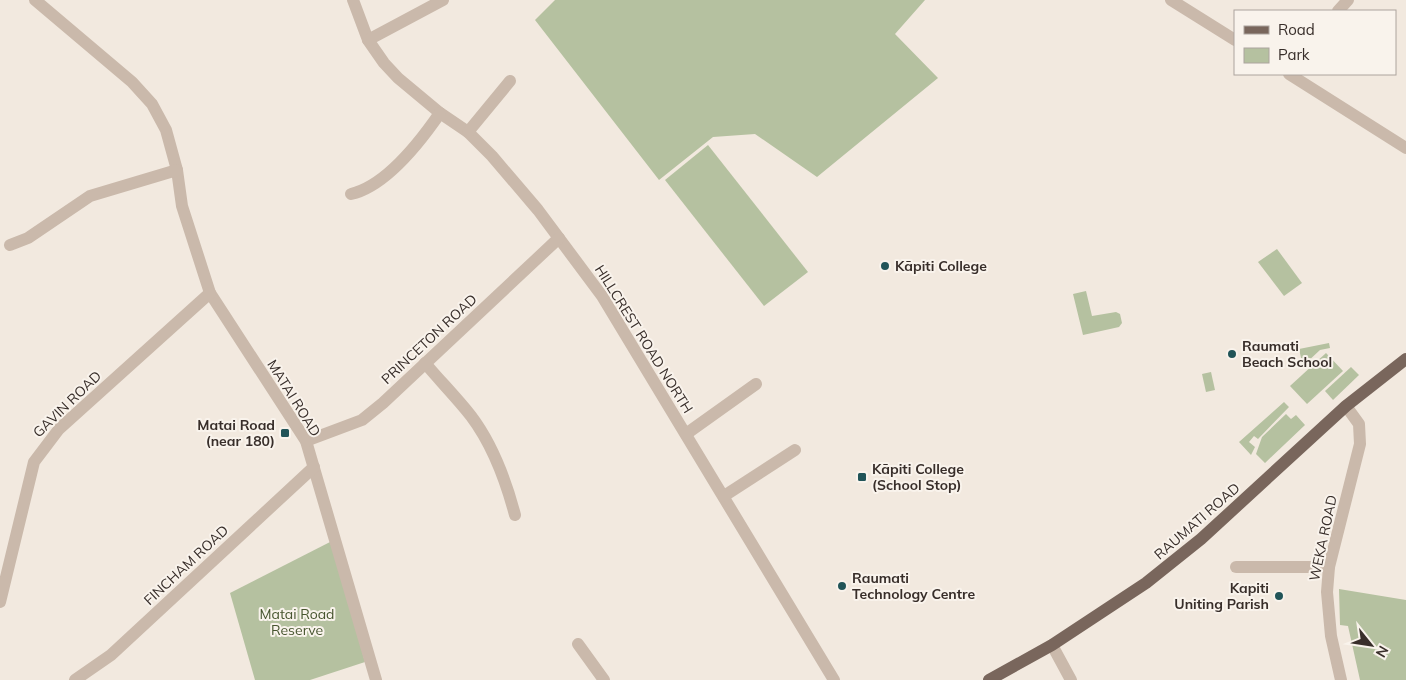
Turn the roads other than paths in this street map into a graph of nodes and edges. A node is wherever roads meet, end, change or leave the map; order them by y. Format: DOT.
graph roads {
  1 [pos="35,0"];
  2 [pos="353,0"];
  3 [pos="443,0"];
  4 [pos="1171,0"];
  5 [pos="1348,0"];
  6 [pos="1339,10"];
  7 [pos="1234,39"];
  8 [pos="368,40"];
  9 [pos="1291,75"];
  10 [pos="510,81"];
  11 [pos="440,113"];
  12 [pos="468,132"];
  13 [pos="1406,148"];
  14 [pos="177,170"];
  15 [pos="351,194"];
  16 [pos="559,238"];
  17 [pos="10,245"];
  18 [pos="210,293"];
  19 [pos="1406,360"];
  20 [pos="425,363"];
  21 [pos="756,384"];
  22 [pos="1346,406"];
  23 [pos="686,434"];
  24 [pos="306,441"];
  25 [pos="795,450"];
  26 [pos="314,467"];
  27 [pos="724,496"];
  28 [pos="515,515"];
  29 [pos="1236,567"];
  30 [pos="1329,567"];
  31 [pos="0,602"];
  32 [pos="578,644"];
  33 [pos="1052,645"];
  34 [pos="75,680"];
  35 [pos="376,680"];
  36 [pos="604,680"];
  37 [pos="834,680"];
  38 [pos="989,680"];
  39 [pos="1071,680"];
  40 [pos="1340,680"];
  1 -- 14 [label="street, MATAI ROAD"];
  2 -- 8 [label="street, HILLCREST ROAD NORTH"];
  3 -- 8 [label="street"];
  4 -- 7 [label="street"];
  5 -- 6 [label="street"];
  8 -- 11 [label="street, HILLCREST ROAD NORTH"];
  9 -- 13 [label="street"];
  10 -- 12 [label="street"];
  11 -- 12 [label="street, HILLCREST ROAD NORTH"];
  11 -- 15 [label="street"];
  12 -- 16 [label="street, HILLCREST ROAD NORTH"];
  14 -- 17 [label="street"];
  14 -- 18 [label="street, MATAI ROAD"];
  16 -- 20 [label="street, PRINCETON ROAD"];
  16 -- 23 [label="street, HILLCREST ROAD NORTH"];
  18 -- 24 [label="street, MATAI ROAD"];
  18 -- 31 [label="street, GAVIN ROAD"];
  19 -- 22 [label="main road, RAUMATI ROAD"];
  20 -- 24 [label="street, PRINCETON ROAD"];
  20 -- 28 [label="street"];
  21 -- 23 [label="street"];
  22 -- 30 [label="street, WEKA ROAD"];
  22 -- 33 [label="main road, RAUMATI ROAD"];
  23 -- 27 [label="street, HILLCREST ROAD NORTH"];
  24 -- 26 [label="street, MATAI ROAD"];
  25 -- 27 [label="street"];
  26 -- 34 [label="street, FINCHAM ROAD"];
  26 -- 35 [label="street, MATAI ROAD"];
  27 -- 37 [label="street, HILLCREST ROAD NORTH"];
  29 -- 30 [label="street"];
  30 -- 40 [label="street, WEKA ROAD"];
  32 -- 36 [label="street"];
  33 -- 38 [label="main road, RAUMATI ROAD"];
  33 -- 39 [label="street"];
}
